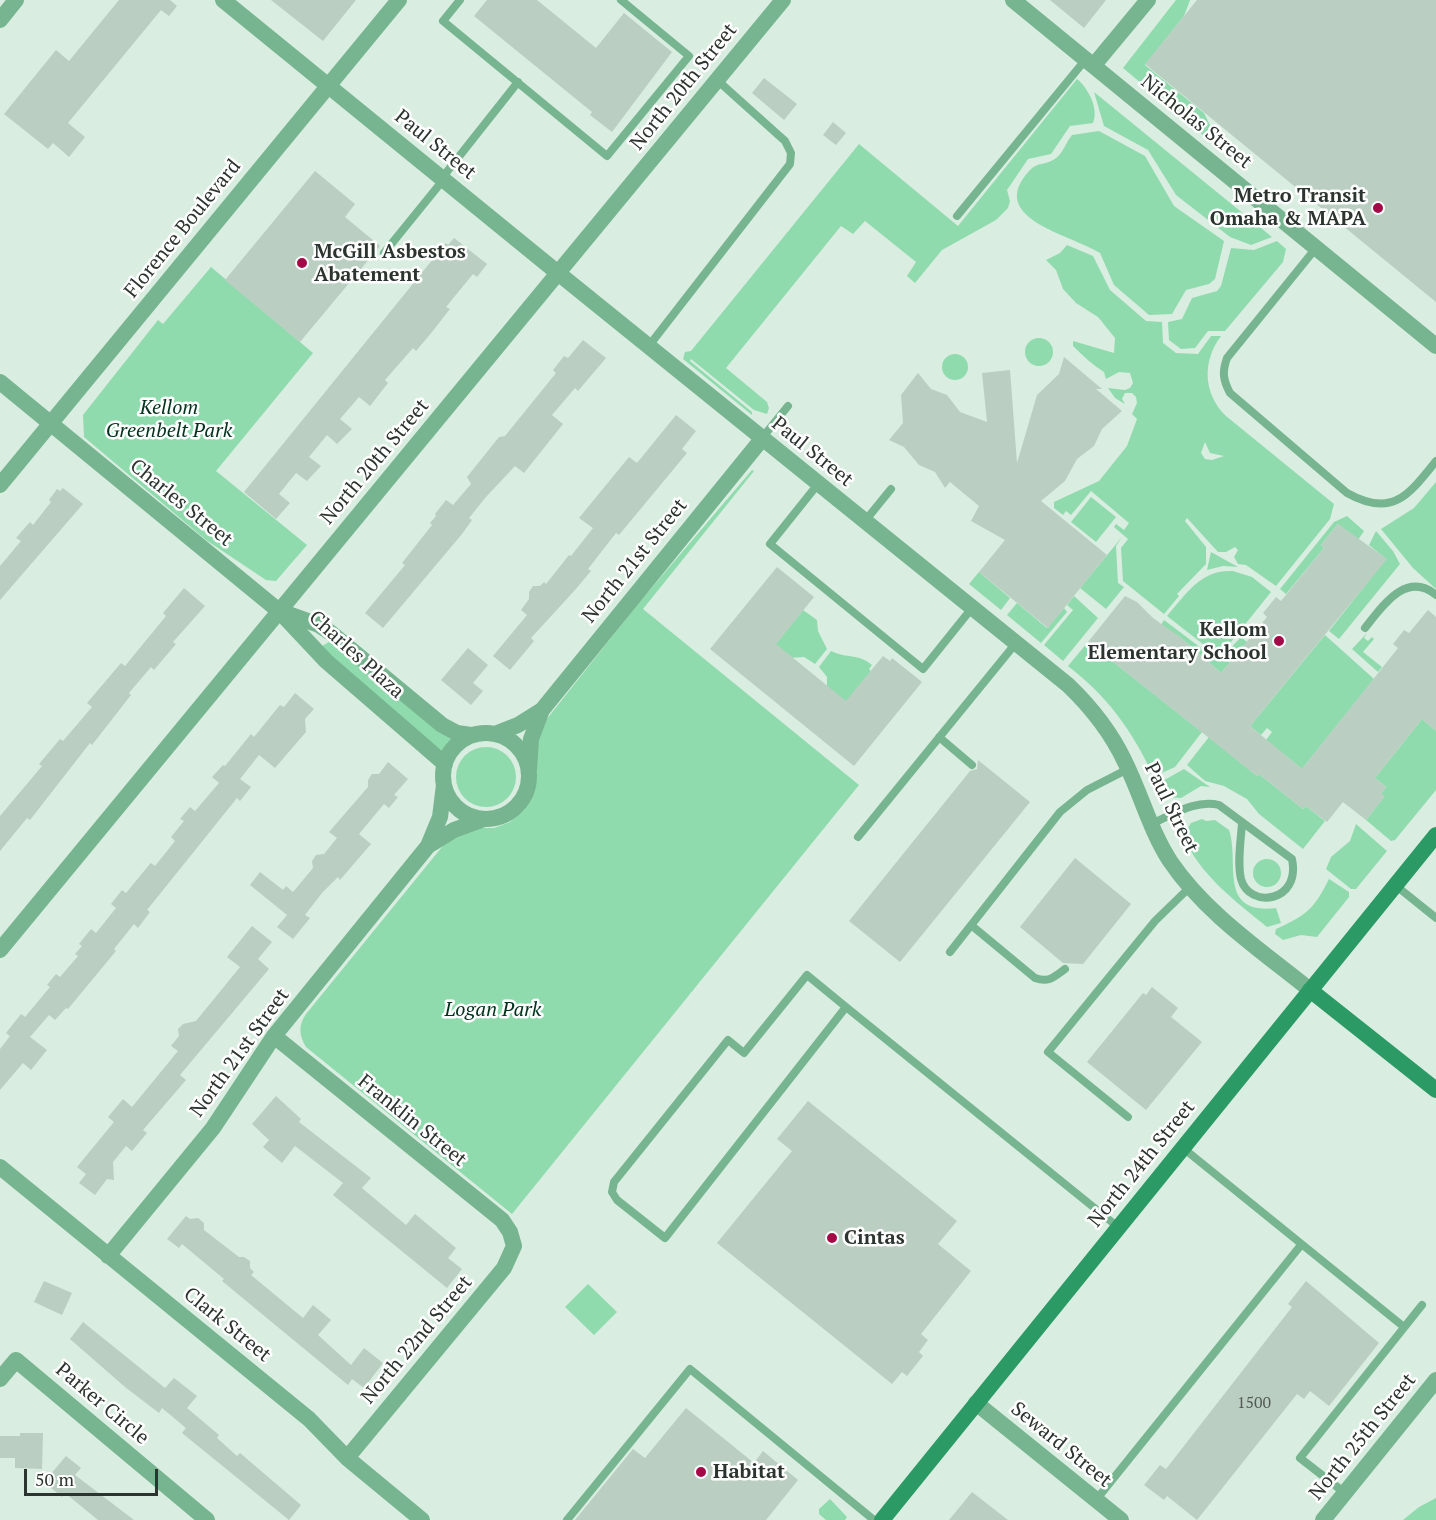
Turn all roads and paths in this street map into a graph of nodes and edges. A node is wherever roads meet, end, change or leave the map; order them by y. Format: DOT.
graph roads {
  1 [pos="16,0"];
  2 [pos="223,0"];
  3 [pos="399,0"];
  4 [pos="460,0"];
  5 [pos="621,0"];
  6 [pos="783,0"];
  7 [pos="1013,0"];
  8 [pos="1148,0"];
  9 [pos="0,20"];
  10 [pos="1090,62"];
  11 [pos="717,80"];
  12 [pos="518,82"];
  13 [pos="328,86"];
  14 [pos="443,179"];
  15 [pos="957,216"];
  16 [pos="1316,248"];
  17 [pos="384,253"];
  18 [pos="558,273"];
  19 [pos="1436,346"];
  20 [pos="648,347"];
  21 [pos="0,382"];
  22 [pos="788,406"];
  23 [pos="51,424"];
  24 [pos="762,439"];
  25 [pos="1436,461"];
  26 [pos="818,484"];
  27 [pos="0,485"];
  28 [pos="891,489"];
  29 [pos="865,521"];
  30 [pos="1436,595"];
  31 [pos="972,608"];
  32 [pos="279,611"];
  33 [pos="1365,628"];
  34 [pos="1016,643"];
  35 [pos="542,710"];
  36 [pos="471,735"];
  37 [pos="495,735"];
  38 [pos="939,737"];
  39 [pos="445,764"];
  40 [pos="972,765"];
  41 [pos="1128,769"];
  42 [pos="529,770"];
  43 [pos="444,785"];
  44 [pos="487,819"];
  45 [pos="1242,823"];
  46 [pos="1151,824"];
  47 [pos="1436,835"];
  48 [pos="858,837"];
  49 [pos="428,846"];
  50 [pos="1395,885"];
  51 [pos="1190,887"];
  52 [pos="1436,918"];
  53 [pos="971,925"];
  54 [pos="0,950"];
  55 [pos="950,952"];
  56 [pos="1065,969"];
  57 [pos="1311,990"];
  58 [pos="846,1007"];
  59 [pos="274,1036"];
  60 [pos="1436,1090"];
  61 [pos="1128,1117"];
  62 [pos="1183,1148"];
  63 [pos="3,1175"];
  64 [pos="1118,1227"];
  65 [pos="1301,1245"];
  66 [pos="514,1246"];
  67 [pos="108,1256"];
  68 [pos="1422,1305"];
  69 [pos="1404,1327"];
  70 [pos="0,1379"];
  71 [pos="1436,1380"];
  72 [pos="976,1404"];
  73 [pos="346,1458"];
  74 [pos="1345,1493"];
  75 [pos="1096,1500"];
  76 [pos="207,1520"];
  77 [pos="422,1520"];
  78 [pos="567,1520"];
  79 [pos="873,1520"];
  80 [pos="882,1520"];
  81 [pos="1121,1520"];
  82 [pos="1323,1520"];
  1 -- 9 [label="street"];
  2 -- 13 [label="street, Paul Street"];
  3 -- 13 [label="street, Florence Boulevard"];
  4 -- 12 [label="lane"];
  5 -- 12 [label="lane"];
  6 -- 11 [label="street, North 20th Street"];
  7 -- 10 [label="street, Nicholas Street"];
  8 -- 10 [label="street"];
  10 -- 15 [label="lane"];
  10 -- 16 [label="street, Nicholas Street"];
  11 -- 18 [label="street, North 20th Street"];
  11 -- 20 [label="lane"];
  12 -- 14 [label="lane"];
  13 -- 14 [label="street, Paul Street"];
  13 -- 23 [label="street, Florence Boulevard"];
  14 -- 17 [label="lane"];
  14 -- 18 [label="street, Paul Street"];
  16 -- 19 [label="street, Nicholas Street"];
  16 -- 25 [label="lane"];
  18 -- 20 [label="street, Paul Street"];
  18 -- 32 [label="street, North 20th Street"];
  20 -- 24 [label="street, Paul Street"];
  21 -- 23 [label="street, Charles Street"];
  22 -- 24 [label="lane"];
  23 -- 27 [label="street, Florence Boulevard"];
  23 -- 32 [label="street, Charles Street"];
  24 -- 26 [label="street, Paul Street"];
  24 -- 35 [label="street, North 21st Street"];
  26 -- 29 [label="street, Paul Street"];
  26 -- 31 [label="lane"];
  28 -- 29 [label="lane"];
  29 -- 31 [label="street, Paul Street"];
  30 -- 33 [label="lane"];
  31 -- 34 [label="street, Paul Street"];
  32 -- 36 [label="street, Charles Plaza"];
  32 -- 39 [label="street, Charles Plaza"];
  32 -- 54 [label="street, North 20th Street"];
  34 -- 38 [label="lane"];
  34 -- 41 [label="street, Paul Street"];
  35 -- 37 [label="street"];
  35 -- 42 [label="street"];
  36 -- 37 [label="street"];
  36 -- 39 [label="street"];
  37 -- 42 [label="street"];
  38 -- 40 [label="lane"];
  38 -- 48 [label="lane"];
  39 -- 43 [label="street"];
  41 -- 46 [label="street, Paul Street"];
  41 -- 53 [label="lane"];
  42 -- 44 [label="street"];
  43 -- 44 [label="street"];
  43 -- 49 [label="street"];
  44 -- 49 [label="street"];
  45 -- 45 [label="lane"];
  45 -- 46 [label="lane"];
  46 -- 51 [label="street, Paul Street"];
  47 -- 50 [label="main road, North 24th Street"];
  49 -- 59 [label="street, North 21st Street"];
  50 -- 52 [label="lane"];
  50 -- 57 [label="main road, North 24th Street"];
  51 -- 57 [label="street, Paul Street"];
  51 -- 61 [label="lane"];
  53 -- 55 [label="lane"];
  53 -- 56 [label="lane"];
  57 -- 60 [label="main road"];
  57 -- 62 [label="main road, North 24th Street"];
  58 -- 58 [label="lane"];
  58 -- 64 [label="lane"];
  59 -- 66 [label="street, Franklin Street"];
  59 -- 67 [label="street, North 21st Street"];
  62 -- 64 [label="main road, North 24th Street"];
  62 -- 65 [label="lane"];
  63 -- 67 [label="street, Clark Street"];
  64 -- 72 [label="main road, North 24th Street"];
  65 -- 69 [label="lane"];
  65 -- 75 [label="lane"];
  66 -- 73 [label="street, North 22nd Street"];
  67 -- 73 [label="street, Clark Street"];
  68 -- 69 [label="lane"];
  69 -- 74 [label="lane"];
  70 -- 76 [label="street, Parker Circle"];
  71 -- 74 [label="street, North 25th Street"];
  72 -- 75 [label="street, Seward Street"];
  72 -- 80 [label="main road, North 24th Street"];
  73 -- 77 [label="street, Clark Street"];
  74 -- 82 [label="street, North 25th Street"];
  75 -- 81 [label="street, Seward Street"];
  78 -- 79 [label="lane"];
}
